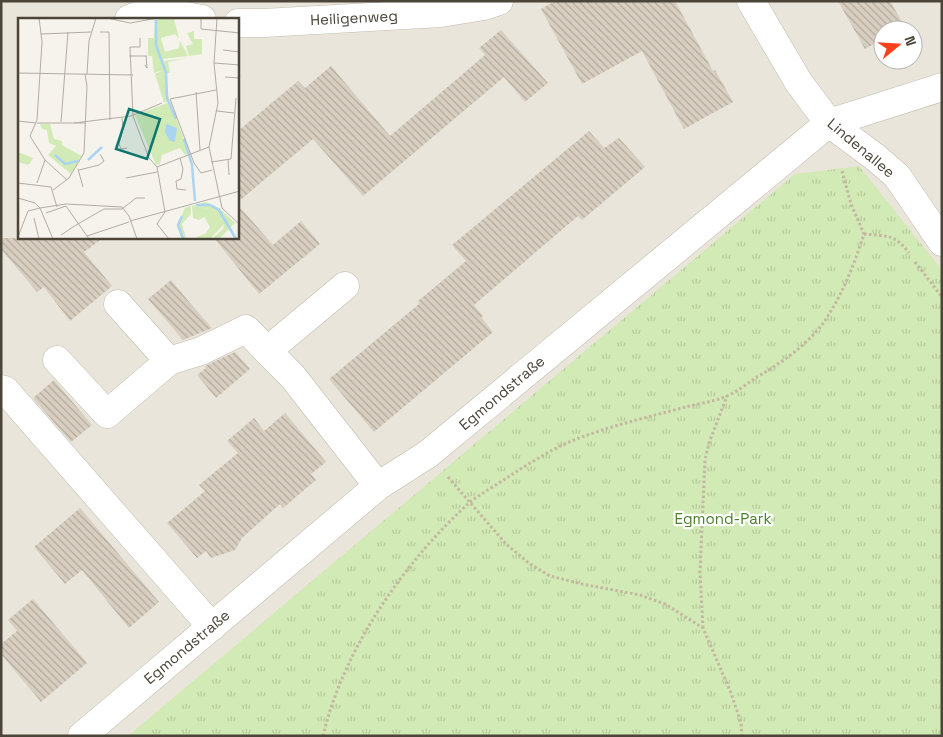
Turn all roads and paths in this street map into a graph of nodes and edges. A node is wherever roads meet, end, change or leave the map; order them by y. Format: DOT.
graph roads {
  1 [pos="500,1"];
  2 [pos="751,1"];
  3 [pos="132,18"];
  4 [pos="197,18"];
  5 [pos="239,23"];
  6 [pos="942,87"];
  7 [pos="829,123"];
  8 [pos="841,168"];
  9 [pos="864,234"];
  10 [pos="942,242"];
  11 [pos="345,286"];
  12 [pos="942,297"];
  13 [pos="118,304"];
  14 [pos="267,351"];
  15 [pos="56,360"];
  16 [pos="169,361"];
  17 [pos="1,389"];
  18 [pos="727,396"];
  19 [pos="428,454"];
  20 [pos="378,486"];
  21 [pos="470,502"];
  22 [pos="212,626"];
  23 [pos="703,628"];
  24 [pos="82,736"];
  25 [pos="323,736"];
  26 [pos="742,736"];
  1 -- 5 [label="street, Heiligenweg"];
  2 -- 7 [label="street, Lindenallee"];
  3 -- 4 [label="street"];
  6 -- 7 [label="street, Egmondstraße"];
  7 -- 10 [label="street, Lindenallee"];
  7 -- 19 [label="street, Egmondstraße"];
  8 -- 9 [label="path"];
  9 -- 12 [label="path"];
  9 -- 18 [label="path"];
  11 -- 14 [label="street"];
  13 -- 16 [label="street"];
  14 -- 16 [label="street"];
  14 -- 20 [label="street"];
  15 -- 16 [label="street"];
  17 -- 22 [label="street"];
  18 -- 21 [label="path"];
  18 -- 23 [label="path"];
  19 -- 20 [label="street, Egmondstraße"];
  19 -- 21 [label="path"];
  20 -- 22 [label="street, Egmondstraße"];
  21 -- 23 [label="path"];
  21 -- 25 [label="path"];
  22 -- 24 [label="street, Egmondstraße"];
  23 -- 26 [label="path"];
}
